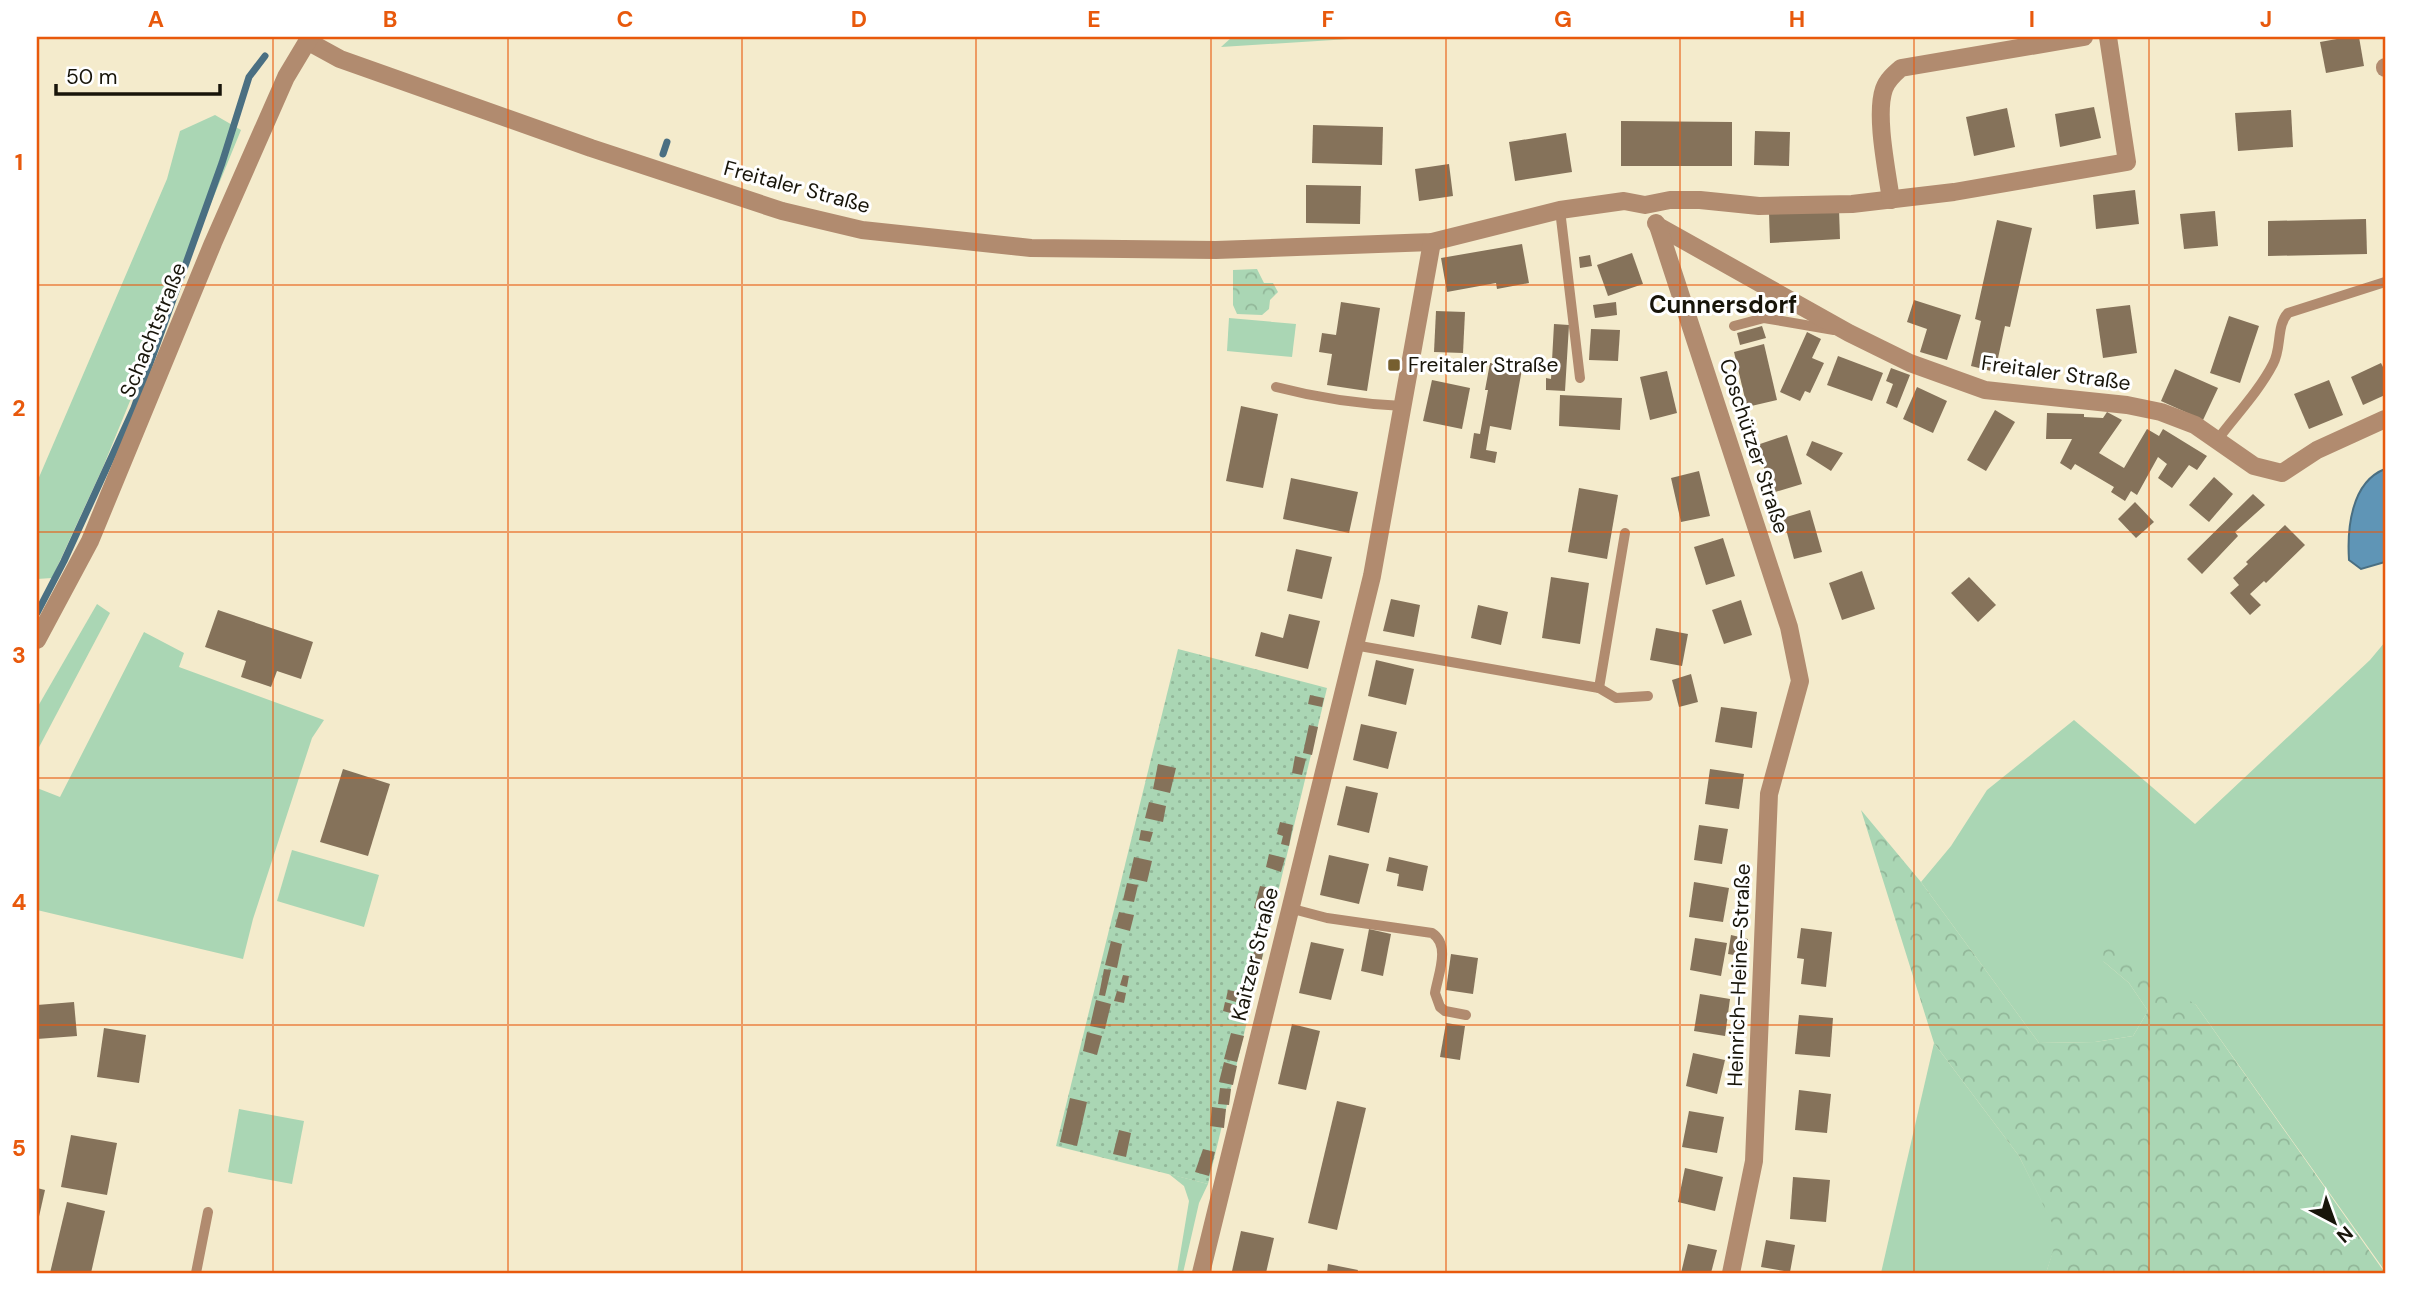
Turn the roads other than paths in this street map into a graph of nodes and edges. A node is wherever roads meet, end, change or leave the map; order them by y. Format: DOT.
graph roads {
  1 [pos="2084,37"];
  2 [pos="2108,37"];
  3 [pos="310,39"];
  4 [pos="1891,200"];
  5 [pos="1645,205"];
  6 [pos="1560,210"];
  7 [pos="1658,226"];
  8 [pos="1432,242"];
  9 [pos="2385,282"];
  10 [pos="1734,326"];
  11 [pos="1849,333"];
  12 [pos="1580,378"];
  13 [pos="1276,387"];
  14 [pos="1403,406"];
  15 [pos="2385,419"];
  16 [pos="2218,439"];
  17 [pos="1625,533"];
  18 [pos="37,640"];
  19 [pos="1354,645"];
  20 [pos="1800,681"];
  21 [pos="1599,688"];
  22 [pos="1648,696"];
  23 [pos="1289,908"];
  24 [pos="1466,1014"];
  25 [pos="208,1212"];
  26 [pos="196,1273"];
  27 [pos="1201,1273"];
  28 [pos="1731,1273"];
  1 -- 4 [label="street"];
  2 -- 4 [label="street"];
  3 -- 8 [label="street, Freitaler Straße"];
  3 -- 18 [label="street, Schachtstraße"];
  4 -- 5 [label="street"];
  5 -- 6 [label="street, Freitaler Straße"];
  5 -- 7 [label="street, Freitaler Straße"];
  6 -- 8 [label="street, Freitaler Straße"];
  6 -- 12 [label="lane"];
  7 -- 11 [label="street, Freitaler Straße"];
  7 -- 20 [label="street, Coschützer Straße"];
  8 -- 14 [label="street, Kaitzer Straße"];
  9 -- 16 [label="lane"];
  10 -- 11 [label="lane"];
  11 -- 16 [label="street, Freitaler Straße"];
  13 -- 14 [label="lane"];
  14 -- 19 [label="street, Kaitzer Straße"];
  15 -- 16 [label="street, Freitaler Straße"];
  17 -- 21 [label="lane"];
  19 -- 21 [label="lane"];
  19 -- 23 [label="street, Kaitzer Straße"];
  20 -- 28 [label="street, Heinrich-Heine-Straße"];
  21 -- 22 [label="lane"];
  23 -- 24 [label="lane"];
  23 -- 27 [label="street, Kaitzer Straße"];
  25 -- 26 [label="lane"];
}
